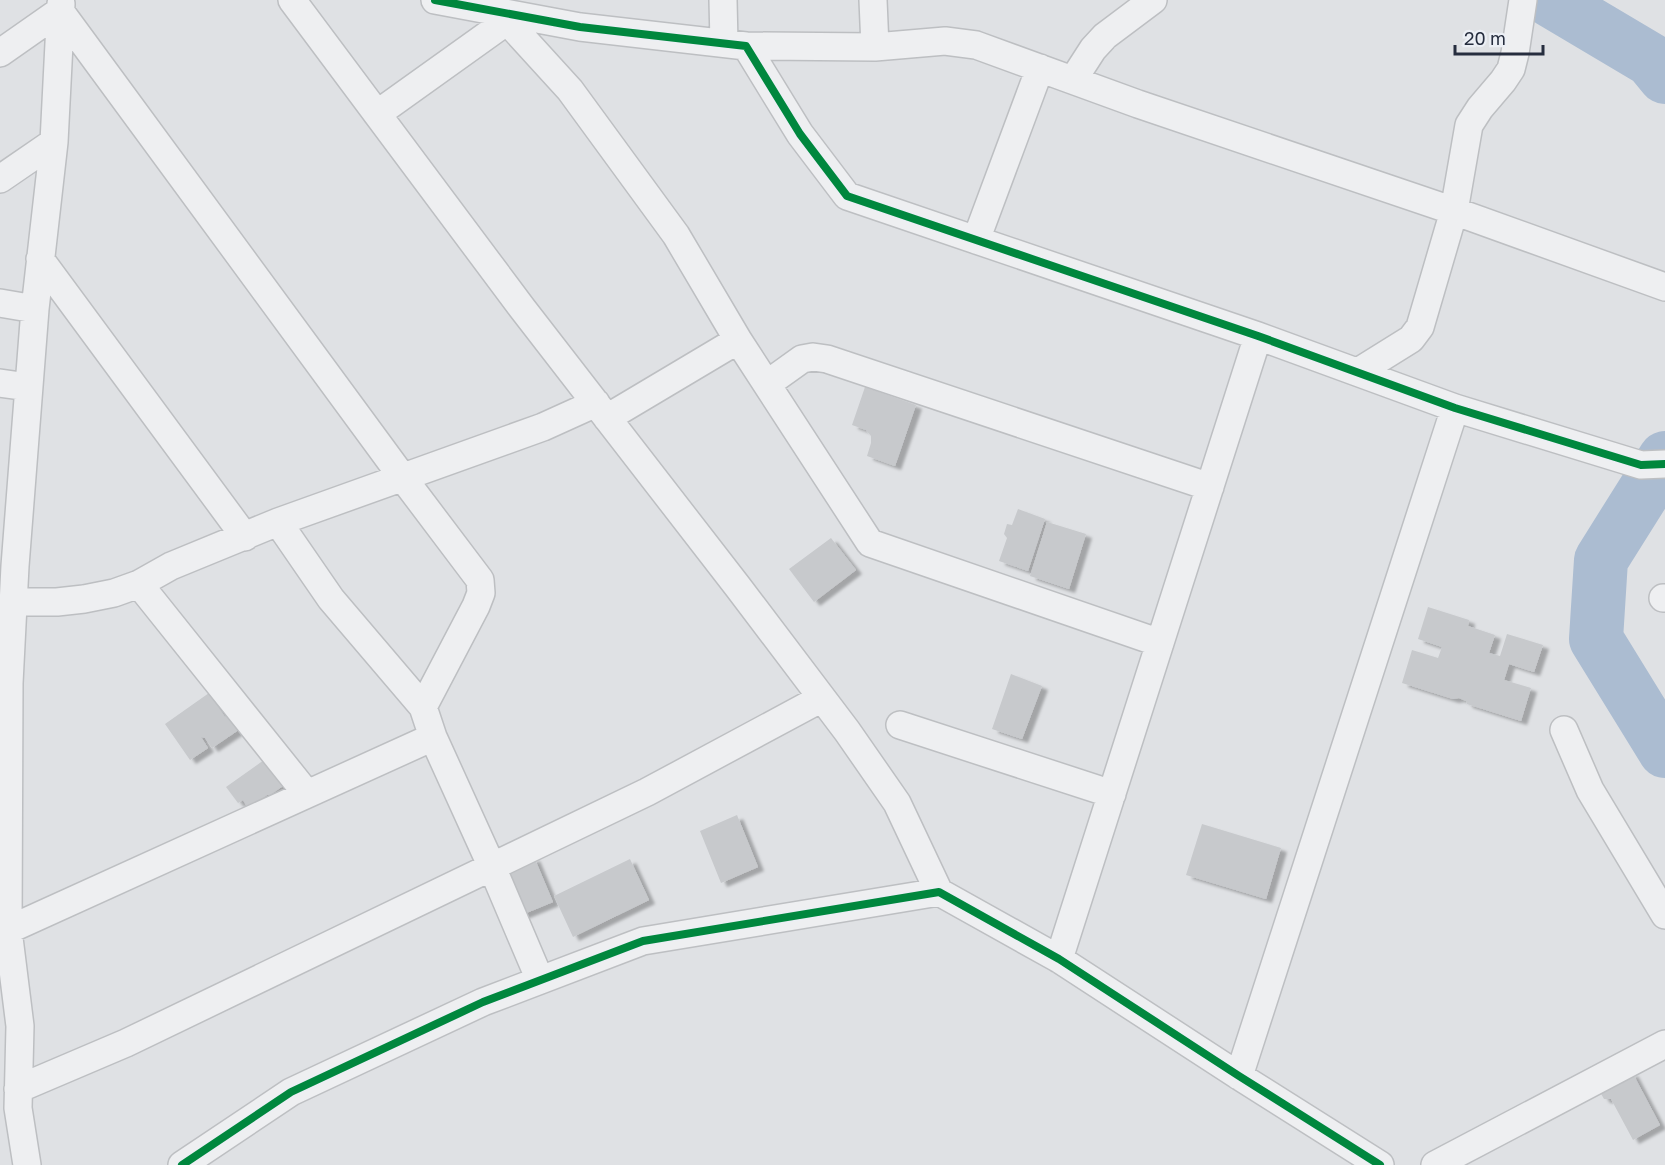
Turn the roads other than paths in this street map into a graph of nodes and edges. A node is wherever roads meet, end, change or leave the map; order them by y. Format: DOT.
graph roads {
  1 [pos="292,0"];
  2 [pos="435,0"];
  3 [pos="723,0"];
  4 [pos="873,0"];
  5 [pos="1154,0"];
  6 [pos="1519,1"];
  7 [pos="61,5"];
  8 [pos="554,11"];
  9 [pos="503,16"];
  10 [pos="735,44"];
  11 [pos="874,47"];
  12 [pos="0,53"];
  13 [pos="1040,68"];
  14 [pos="1072,80"];
  15 [pos="377,114"];
  16 [pos="54,142"];
  17 [pos="0,179"];
  18 [pos="1454,212"];
  19 [pos="976,240"];
  20 [pos="40,260"];
  21 [pos="1665,286"];
  22 [pos="0,303"];
  23 [pos="35,309"];
  24 [pos="1258,336"];
  25 [pos="738,340"];
  26 [pos="1358,372"];
  27 [pos="0,383"];
  28 [pos="767,384"];
  29 [pos="28,387"];
  30 [pos="1455,408"];
  31 [pos="601,410"];
  32 [pos="1653,465"];
  33 [pos="402,478"];
  34 [pos="1210,487"];
  35 [pos="278,522"];
  36 [pos="245,537"];
  37 [pos="7,558"];
  38 [pos="139,584"];
  39 [pos="13,602"];
  40 [pos="1160,643"];
  41 [pos="5,678"];
  42 [pos="822,698"];
  43 [pos="423,707"];
  44 [pos="900,725"];
  45 [pos="1564,730"];
  46 [pos="433,737"];
  47 [pos="307,794"];
  48 [pos="1112,794"];
  49 [pos="4,823"];
  50 [pos="492,867"];
  51 [pos="939,892"];
  52 [pos="1665,915"];
  53 [pos="4,930"];
  54 [pos="1059,959"];
  55 [pos="540,980"];
  56 [pos="10,1026"];
  57 [pos="1665,1044"];
  58 [pos="1239,1076"];
  59 [pos="12,1102"];
  60 [pos="27,1165"];
  61 [pos="182,1165"];
  62 [pos="1380,1165"];
  63 [pos="1435,1165"];
  1 -- 15 [label="street"];
  2 -- 9 [label="street"];
  3 -- 10 [label="street"];
  4 -- 11 [label="street"];
  5 -- 14 [label="street"];
  6 -- 18 [label="street"];
  7 -- 12 [label="street"];
  7 -- 16 [label="street"];
  7 -- 33 [label="street"];
  8 -- 9 [label="street"];
  8 -- 10 [label="street"];
  9 -- 15 [label="street"];
  9 -- 25 [label="street"];
  10 -- 11 [label="street"];
  10 -- 19 [label="street"];
  11 -- 13 [label="street"];
  13 -- 14 [label="street"];
  13 -- 19 [label="street"];
  14 -- 18 [label="street"];
  15 -- 31 [label="street"];
  16 -- 17 [label="street"];
  16 -- 20 [label="street"];
  18 -- 21 [label="street"];
  18 -- 26 [label="street"];
  19 -- 24 [label="street"];
  20 -- 23 [label="street"];
  20 -- 36 [label="street"];
  22 -- 23 [label="street"];
  23 -- 29 [label="street"];
  24 -- 26 [label="street"];
  24 -- 34 [label="street"];
  25 -- 28 [label="street"];
  25 -- 31 [label="street"];
  26 -- 30 [label="street"];
  27 -- 29 [label="street"];
  28 -- 34 [label="street"];
  28 -- 40 [label="street"];
  29 -- 37 [label="street"];
  30 -- 32 [label="street"];
  30 -- 58 [label="street"];
  31 -- 33 [label="street"];
  31 -- 42 [label="street"];
  33 -- 35 [label="street"];
  33 -- 43 [label="street"];
  34 -- 40 [label="street"];
  35 -- 36 [label="street"];
  35 -- 43 [label="street"];
  36 -- 38 [label="street"];
  37 -- 39 [label="street"];
  38 -- 39 [label="street"];
  38 -- 47 [label="street"];
  39 -- 41 [label="street"];
  40 -- 48 [label="street"];
  41 -- 49 [label="street"];
  42 -- 50 [label="street"];
  42 -- 51 [label="street"];
  43 -- 46 [label="street"];
  44 -- 48 [label="street"];
  45 -- 52 [label="street"];
  46 -- 47 [label="street"];
  46 -- 50 [label="street"];
  47 -- 53 [label="street"];
  48 -- 54 [label="street"];
  49 -- 53 [label="street"];
  50 -- 55 [label="street"];
  50 -- 59 [label="street"];
  51 -- 54 [label="street"];
  51 -- 55 [label="street"];
  53 -- 56 [label="street"];
  54 -- 58 [label="street"];
  55 -- 61 [label="street"];
  56 -- 59 [label="street"];
  57 -- 63 [label="street"];
  58 -- 62 [label="street"];
  59 -- 60 [label="street"];
}
